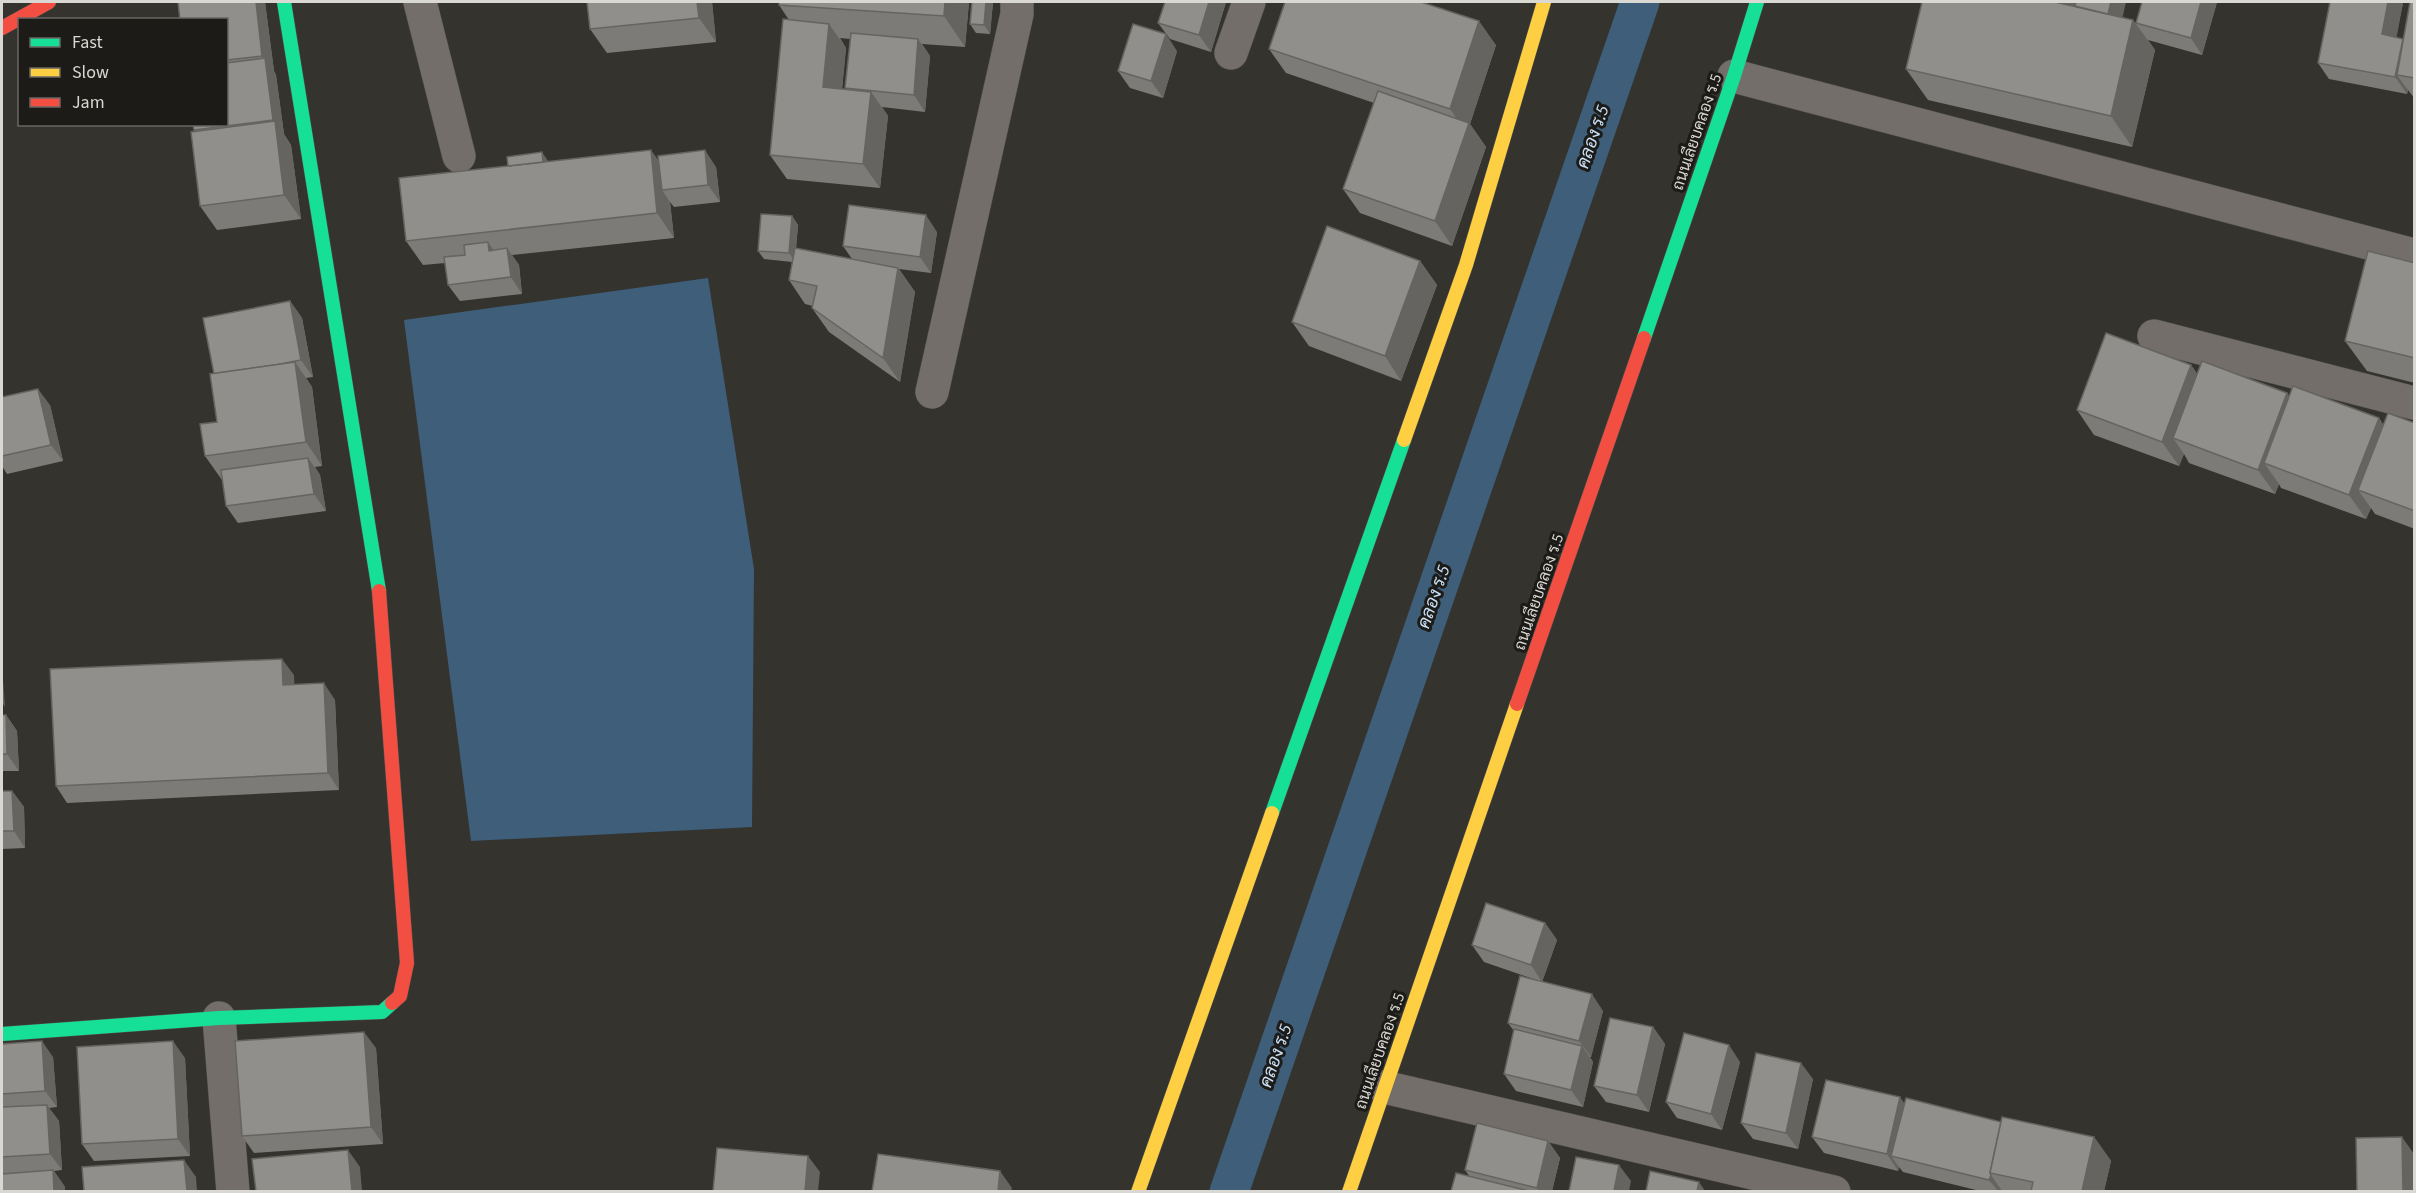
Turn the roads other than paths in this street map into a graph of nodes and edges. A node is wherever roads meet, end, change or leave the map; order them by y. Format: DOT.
graph roads {
  1 [pos="49,2"];
  2 [pos="284,2"];
  3 [pos="420,2"];
  4 [pos="1017,2"];
  5 [pos="1249,2"];
  6 [pos="1545,2"];
  7 [pos="1757,2"];
  8 [pos="20,18"];
  9 [pos="18,19"];
  10 [pos="2,28"];
  11 [pos="1231,53"];
  12 [pos="1734,76"];
  13 [pos="459,156"];
  14 [pos="2415,255"];
  15 [pos="2154,336"];
  16 [pos="932,392"];
  17 [pos="2415,403"];
  18 [pos="219,1018"];
  19 [pos="2,1034"];
  20 [pos="1384,1087"];
  21 [pos="233,1191"];
  22 [pos="1138,1191"];
  23 [pos="1349,1191"];
  24 [pos="1834,1191"];
  1 -- 8 [label="street"];
  2 -- 18 [label="street"];
  3 -- 13 [label="street"];
  4 -- 16 [label="street"];
  5 -- 11 [label="street"];
  6 -- 22 [label="street"];
  7 -- 12 [label="street, ถนนเลียบคลอง ร.5"];
  9 -- 10 [label="street"];
  12 -- 14 [label="street"];
  12 -- 20 [label="street, ถนนเลียบคลอง ร.5"];
  15 -- 17 [label="street"];
  18 -- 19 [label="street"];
  18 -- 21 [label="street"];
  20 -- 23 [label="street, ถนนเลียบคลอง ร.5"];
  20 -- 24 [label="street"];
}
